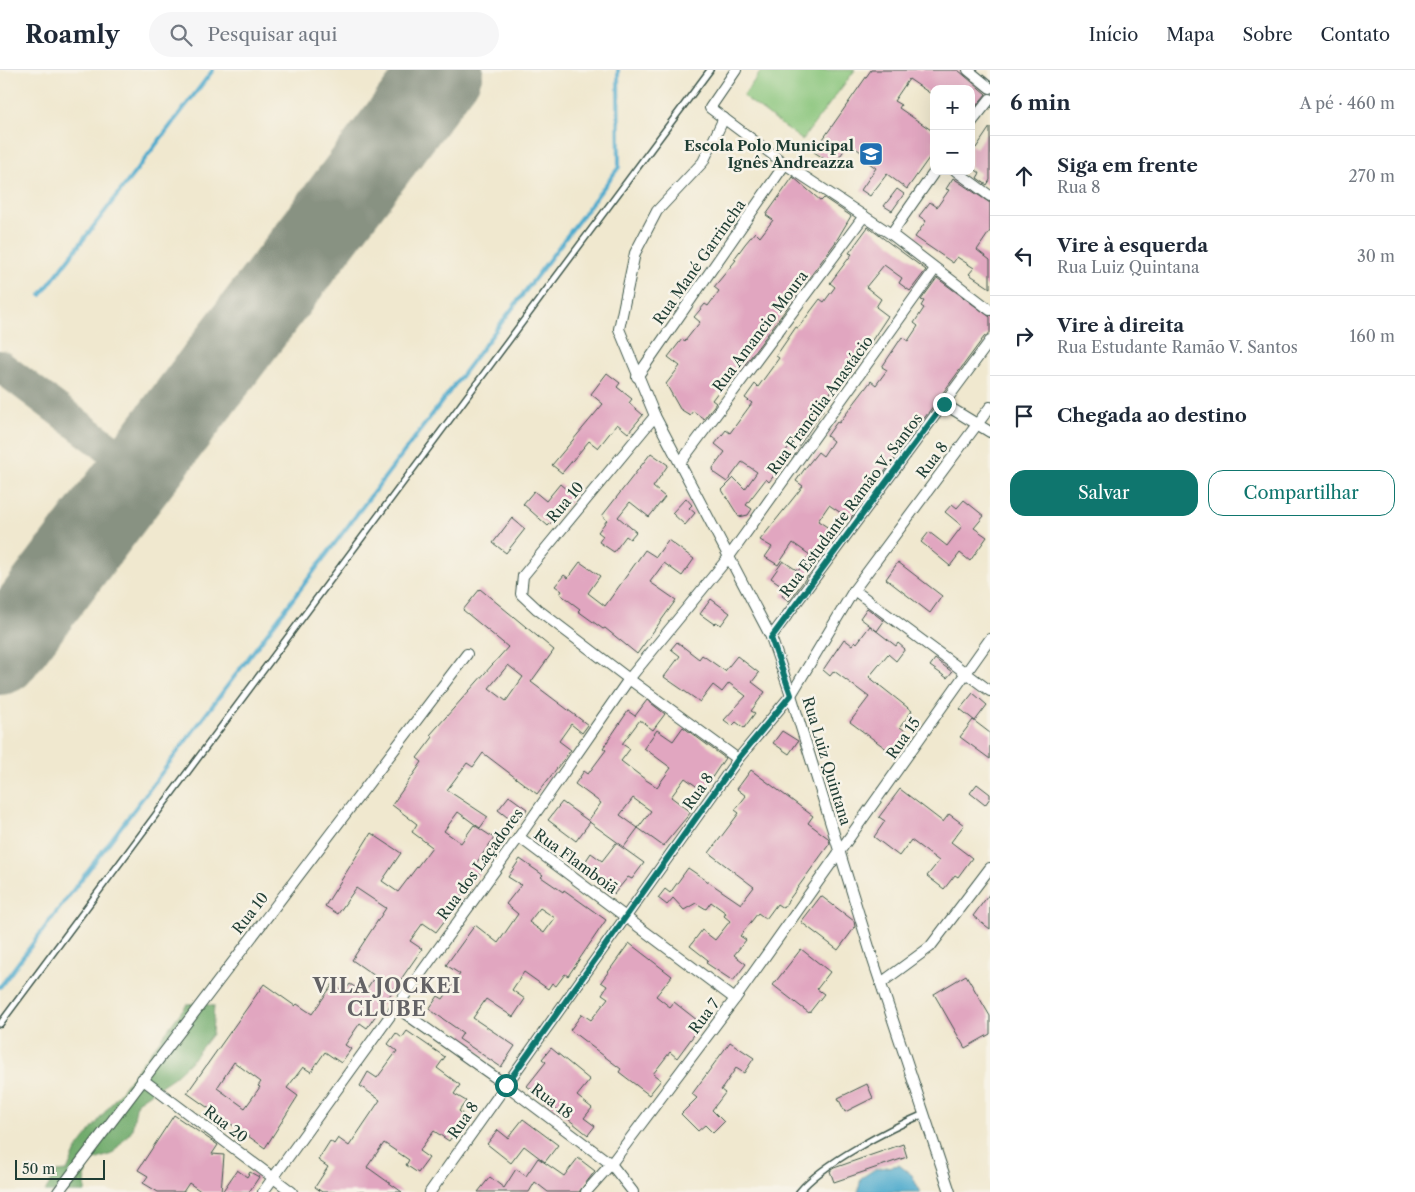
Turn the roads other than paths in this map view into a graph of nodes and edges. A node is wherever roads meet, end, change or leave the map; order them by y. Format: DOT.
graph roads {
  1 [pos="710,70"];
  2 [pos="736,70"];
  3 [pos="968,70"];
  4 [pos="990,88"];
  5 [pos="990,99"];
  6 [pos="724,118"];
  7 [pos="975,119"];
  8 [pos="786,164"];
  9 [pos="932,175"];
  10 [pos="961,175"];
  11 [pos="990,196"];
  12 [pos="864,216"];
  13 [pos="890,234"];
  14 [pos="935,269"];
  15 [pos="990,310"];
  16 [pos="990,341"];
  17 [pos="637,376"];
  18 [pos="944,404"];
  19 [pos="990,407"];
  20 [pos="655,416"];
  21 [pos="978,423"];
  22 [pos="990,432"];
  23 [pos="680,463"];
  24 [pos="728,558"];
  25 [pos="854,590"];
  26 [pos="771,638"];
  27 [pos="990,639"];
  28 [pos="467,654"];
  29 [pos="967,672"];
  30 [pos="629,679"];
  31 [pos="990,691"];
  32 [pos="791,695"];
  33 [pos="738,759"];
  34 [pos="519,837"];
  35 [pos="839,854"];
  36 [pos="990,868"];
  37 [pos="626,916"];
  38 [pos="881,983"];
  39 [pos="735,999"];
  40 [pos="396,1007"];
  41 [pos="0,1024"];
  42 [pos="142,1079"];
  43 [pos="506,1085"];
  44 [pos="924,1114"];
  45 [pos="611,1164"];
  46 [pos="273,1178"];
  47 [pos="58,1192"];
  48 [pos="263,1192"];
  49 [pos="292,1192"];
  50 [pos="430,1192"];
  51 [pos="586,1192"];
  52 [pos="633,1192"];
  53 [pos="799,1192"];
  54 [pos="950,1192"];
  1 -- 41 [label="lane"];
  2 -- 6 [label="street"];
  3 -- 4 [label="street"];
  5 -- 7 [label="street"];
  6 -- 8 [label="street"];
  6 -- 17 [label="street, Rua Luiz Quintana"];
  8 -- 12 [label="street"];
  8 -- 17 [label="street, Rua Mané Garrincha"];
  9 -- 13 [label="street"];
  10 -- 11 [label="street"];
  12 -- 13 [label="street"];
  12 -- 23 [label="street, Rua Amancio Moura"];
  13 -- 14 [label="street"];
  14 -- 15 [label="street"];
  14 -- 24 [label="street, Rua Francilia Anastácio"];
  16 -- 18 [label="street, Rua Estudante Ramão V. Santos"];
  17 -- 20 [label="street, Rua Luiz Quintana"];
  18 -- 21 [label="street"];
  18 -- 26 [label="street, Rua Estudante Ramão V. Santos"];
  19 -- 21 [label="street, Rua 8"];
  20 -- 23 [label="street, Rua Luiz Quintana"];
  20 -- 30 [label="street, Rua 10"];
  21 -- 22 [label="street"];
  21 -- 25 [label="street, Rua 8"];
  23 -- 24 [label="street, Rua Luiz Quintana"];
  24 -- 26 [label="street, Rua Luiz Quintana"];
  24 -- 30 [label="street, Rua dos Laçadores"];
  25 -- 29 [label="street"];
  25 -- 32 [label="street, Rua 8"];
  26 -- 32 [label="street, Rua Luiz Quintana"];
  27 -- 29 [label="street, Rua 15"];
  28 -- 42 [label="street, Rua 10"];
  29 -- 31 [label="street"];
  29 -- 35 [label="street, Rua 15"];
  30 -- 33 [label="street"];
  30 -- 34 [label="street, Rua dos Laçadores"];
  32 -- 33 [label="street, Rua 8"];
  32 -- 35 [label="street, Rua Luiz Quintana"];
  33 -- 37 [label="street, Rua 8"];
  34 -- 37 [label="street, Rua Flamboiã"];
  34 -- 40 [label="street, Rua dos Laçadores"];
  35 -- 38 [label="street, Rua Luiz Quintana"];
  35 -- 39 [label="street, Rua 7"];
  36 -- 38 [label="street"];
  37 -- 39 [label="street, Rua Flamboiã"];
  37 -- 43 [label="street, Rua 8"];
  38 -- 44 [label="street, Rua Luiz Quintana"];
  39 -- 45 [label="street, Rua 7"];
  40 -- 43 [label="street, Rua 18"];
  40 -- 46 [label="street, Rua dos Laçadores"];
  42 -- 46 [label="street, Rua 20"];
  42 -- 47 [label="street, Rua 10"];
  43 -- 45 [label="street, Rua 18"];
  43 -- 50 [label="street, Rua 8"];
  44 -- 53 [label="lane"];
  44 -- 54 [label="street, Rua Luiz Quintana"];
  45 -- 51 [label="street, Rua 7"];
  45 -- 52 [label="street, Rua 18"];
  46 -- 48 [label="street, Rua dos Laçadores"];
  46 -- 49 [label="street, Rua 20"];
}
